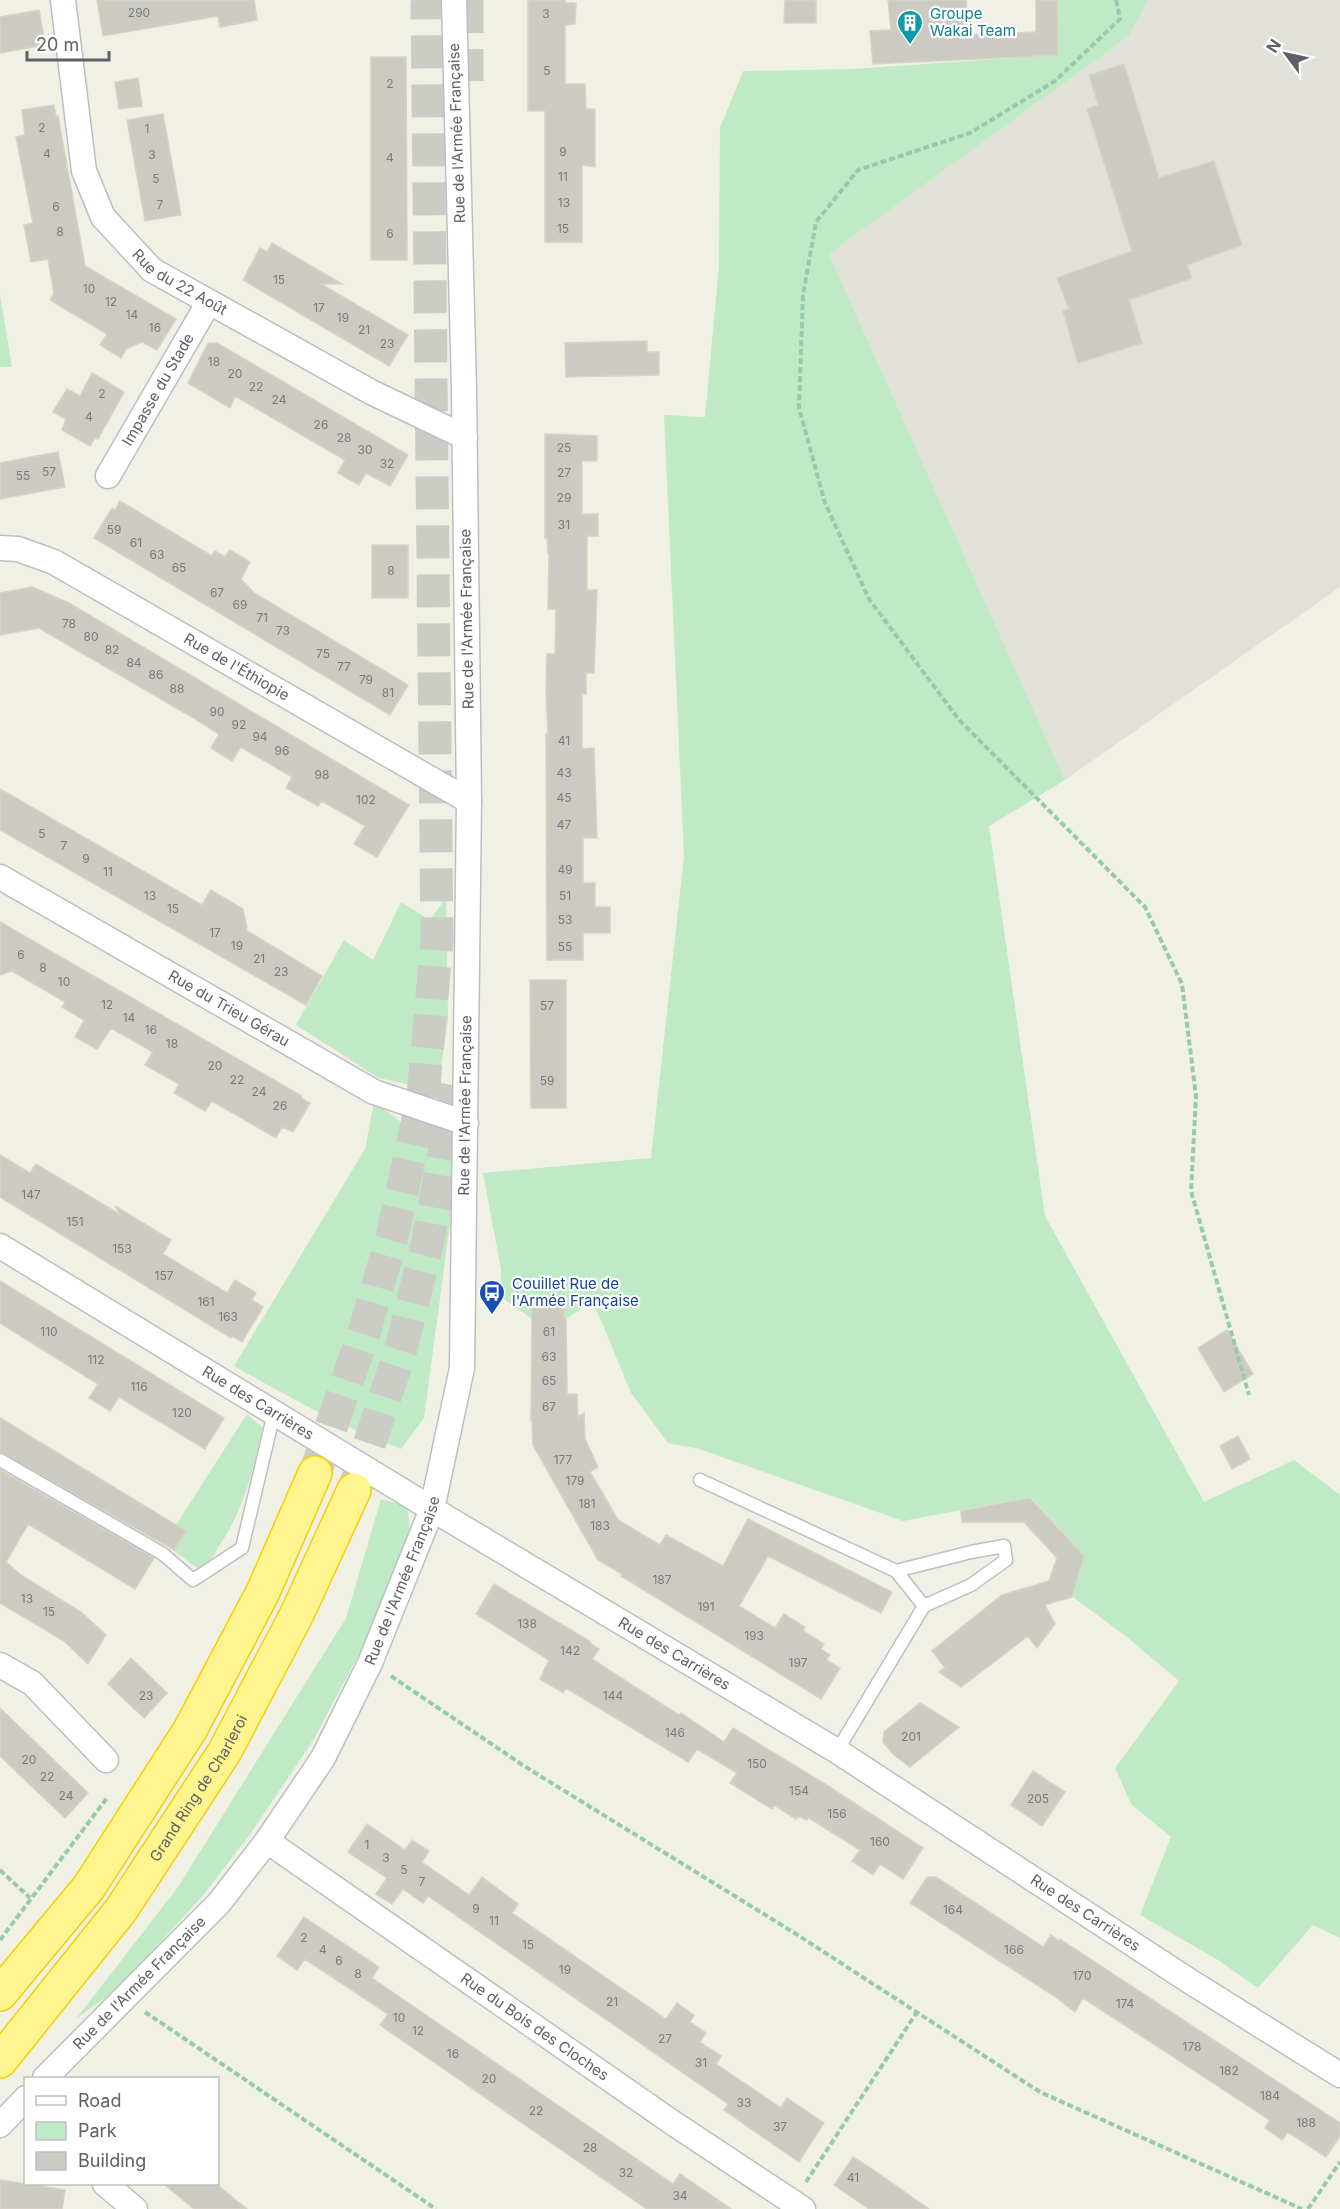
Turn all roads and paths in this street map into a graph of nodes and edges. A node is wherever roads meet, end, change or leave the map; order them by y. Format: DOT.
graph roads {
  1 [pos="63,0"];
  2 [pos="454,0"];
  3 [pos="1116,0"];
  4 [pos="210,302"];
  5 [pos="465,437"];
  6 [pos="108,476"];
  7 [pos="0,548"];
  8 [pos="469,801"];
  9 [pos="0,877"];
  10 [pos="466,1123"];
  11 [pos="0,1246"];
  12 [pos="1249,1395"];
  13 [pos="274,1413"];
  14 [pos="0,1460"];
  15 [pos="315,1473"];
  16 [pos="700,1480"];
  17 [pos="354,1490"];
  18 [pos="432,1509"];
  19 [pos="896,1571"];
  20 [pos="924,1606"];
  21 [pos="370,1662"];
  22 [pos="0,1665"];
  23 [pos="837,1751"];
  24 [pos="106,1760"];
  25 [pos="111,1794"];
  26 [pos="267,1841"];
  27 [pos="0,1870"];
  28 [pos="30,1898"];
  29 [pos="0,1941"];
  30 [pos="0,1994"];
  31 [pos="125,1998"];
  32 [pos="917,2012"];
  33 [pos="0,2061"];
  34 [pos="1340,2076"];
  35 [pos="47,2077"];
  36 [pos="22,2107"];
  37 [pos="0,2125"];
  38 [pos="1340,2162"];
  39 [pos="106,2185"];
  40 [pos="798,2205"];
  41 [pos="135,2209"];
  42 [pos="436,2209"];
  43 [pos="1302,2209"];
  44 [pos="1308,2209"];
  1 -- 4 [label="street, Rue du 22 Août"];
  2 -- 5 [label="street, Rue de l'Armée Française"];
  3 -- 12 [label="path"];
  4 -- 5 [label="street, Rue du 22 Août"];
  4 -- 6 [label="street, Impasse du Stade"];
  5 -- 8 [label="street, Rue de l'Armée Française"];
  7 -- 8 [label="street, Rue de l'Éthiopie"];
  8 -- 10 [label="street, Rue de l'Armée Française"];
  9 -- 10 [label="street, Rue du Trieu Gérau"];
  10 -- 18 [label="street, Rue de l'Armée Française"];
  11 -- 13 [label="street, Rue des Carrières"];
  13 -- 14 [label="lane"];
  13 -- 18 [label="street, Rue des Carrières"];
  15 -- 30 [label="highway"];
  16 -- 19 [label="lane"];
  17 -- 33 [label="highway, Grand Ring de Charleroi"];
  18 -- 21 [label="street, Rue de l'Armée Française"];
  18 -- 23 [label="street, Rue des Carrières"];
  19 -- 20 [label="lane"];
  19 -- 20 [label="lane"];
  20 -- 23 [label="lane"];
  21 -- 26 [label="street, Rue de l'Armée Française"];
  21 -- 32 [label="path"];
  22 -- 24 [label="street"];
  23 -- 34 [label="street, Rue des Carrières"];
  25 -- 28 [label="path"];
  26 -- 31 [label="street, Rue de l'Armée Française"];
  26 -- 40 [label="street, Rue du Bois des Cloches"];
  27 -- 28 [label="path"];
  28 -- 29 [label="path"];
  31 -- 35 [label="street, Rue de l'Armée Française"];
  31 -- 42 [label="path"];
  32 -- 40 [label="path"];
  32 -- 43 [label="path"];
  36 -- 37 [label="street"];
  38 -- 44 [label="path"];
  39 -- 41 [label="street"];
}
